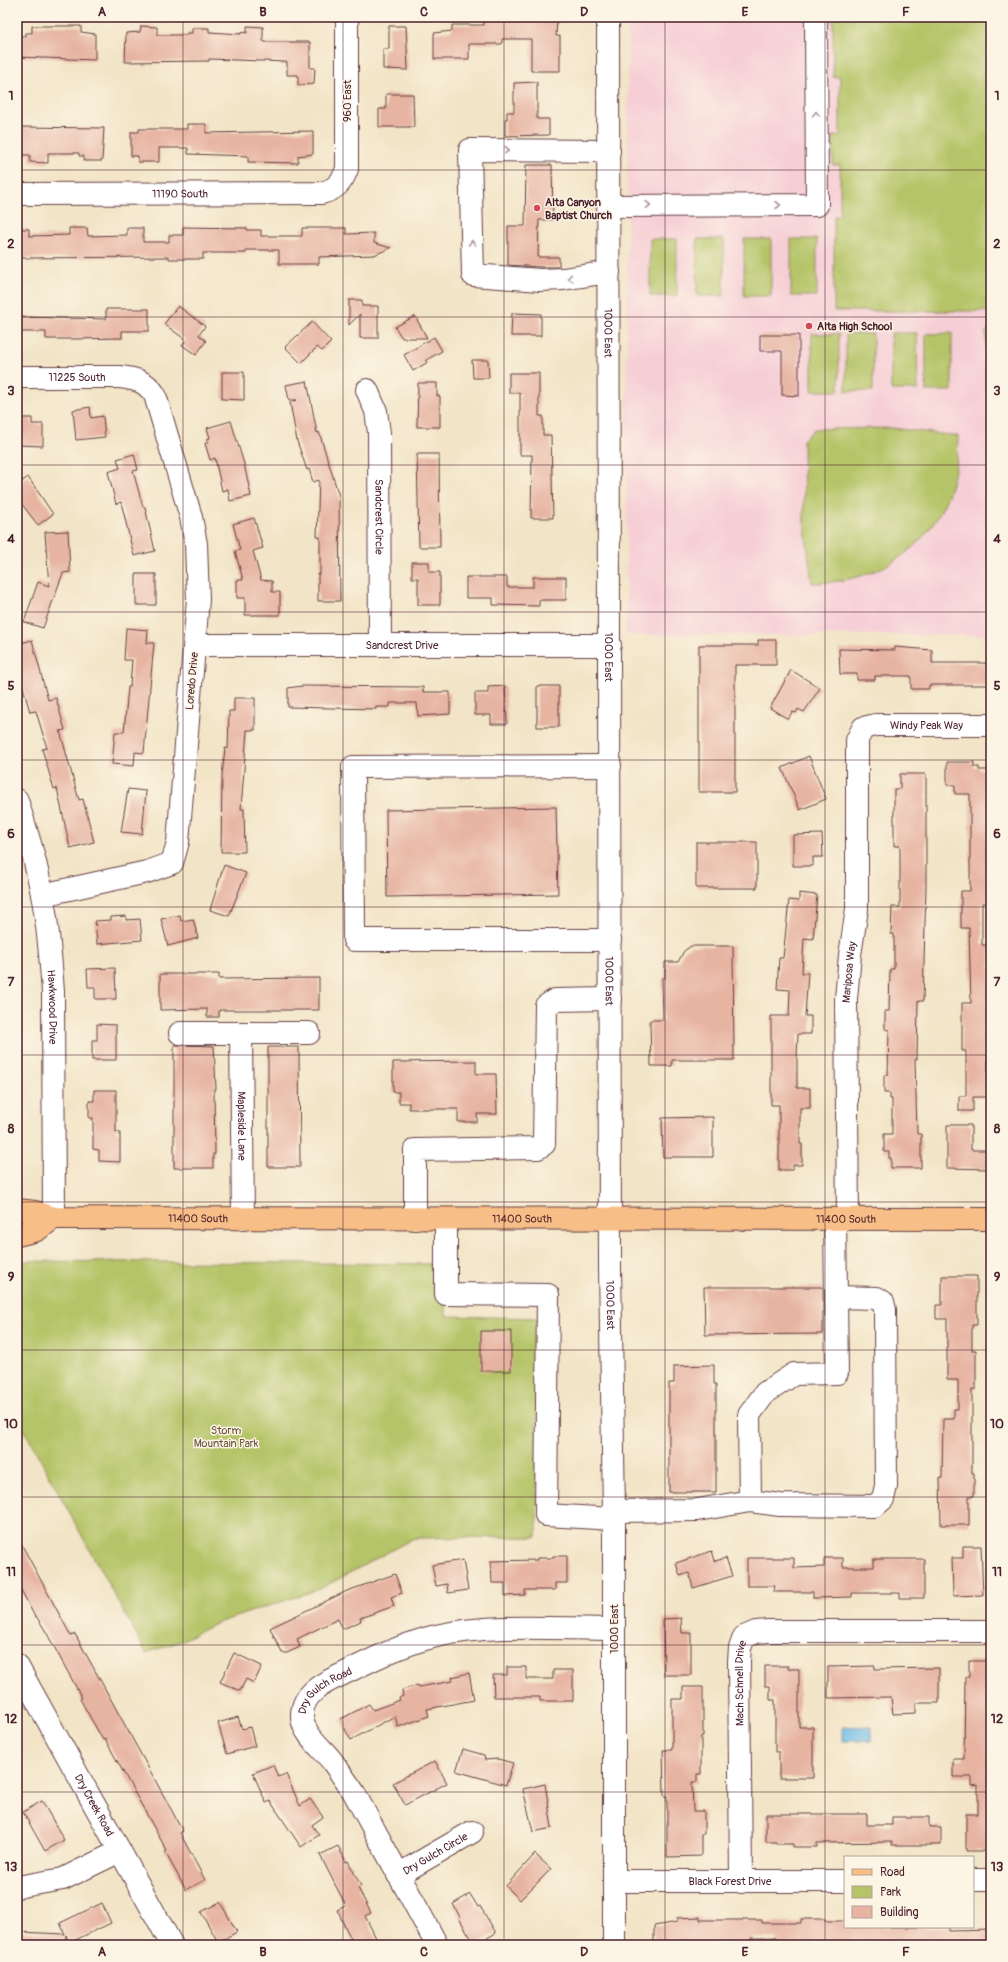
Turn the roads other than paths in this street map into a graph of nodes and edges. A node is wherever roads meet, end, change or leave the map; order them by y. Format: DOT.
graph roads {
  1 [pos="347,17"];
  2 [pos="608,17"];
  3 [pos="816,17"];
  4 [pos="608,151"];
  5 [pos="340,184"];
  6 [pos="17,194"];
  7 [pos="609,206"];
  8 [pos="609,272"];
  9 [pos="17,377"];
  10 [pos="136,379"];
  11 [pos="367,390"];
  12 [pos="195,645"];
  13 [pos="380,645"];
  14 [pos="610,645"];
  15 [pos="991,725"];
  16 [pos="863,728"];
  17 [pos="610,766"];
  18 [pos="17,800"];
  19 [pos="42,895"];
  20 [pos="610,940"];
  21 [pos="610,999"];
  22 [pos="180,1033"];
  23 [pos="242,1033"];
  24 [pos="309,1033"];
  25 [pos="17,1210"];
  26 [pos="54,1218"];
  27 [pos="243,1219"];
  28 [pos="415,1219"];
  29 [pos="446,1219"];
  30 [pos="611,1219"];
  31 [pos="841,1219"];
  32 [pos="991,1219"];
  33 [pos="17,1235"];
  34 [pos="836,1297"];
  35 [pos="750,1501"];
  36 [pos="614,1515"];
  37 [pos="614,1629"];
  38 [pos="991,1631"];
  39 [pos="18,1669"];
  40 [pos="472,1832"];
  41 [pos="120,1851"];
  42 [pos="398,1875"];
  43 [pos="974,1880"];
  44 [pos="991,1880"];
  45 [pos="614,1881"];
  46 [pos="844,1881"];
  47 [pos="741,1882"];
  48 [pos="17,1887"];
  49 [pos="172,1945"];
  50 [pos="437,1945"];
  51 [pos="614,1945"];
  1 -- 5 [label="street, 960 East"];
  2 -- 4 [label="street, 1000 East"];
  7 -- 3 [label="street, one-way"];
  4 -- 7 [label="street, 1000 East"];
  8 -- 4 [label="street, one-way"];
  5 -- 6 [label="street, 11190 South"];
  7 -- 8 [label="street, 1000 East"];
  8 -- 14 [label="street, 1000 East"];
  9 -- 10 [label="street, 11225 South"];
  10 -- 12 [label="street, Loredo Drive"];
  11 -- 13 [label="street, Sandcrest Circle"];
  12 -- 13 [label="street, Sandcrest Drive"];
  12 -- 19 [label="street, Loredo Drive"];
  13 -- 14 [label="street, Sandcrest Drive"];
  14 -- 17 [label="street, 1000 East"];
  15 -- 16 [label="street, Windy Peak Way"];
  16 -- 31 [label="street, Mariposa Way"];
  17 -- 20 [label="street, 1000 East"];
  17 -- 20 [label="street"];
  18 -- 19 [label="street, Hawkwood Drive"];
  19 -- 26 [label="street, Hawkwood Drive"];
  20 -- 21 [label="street, 1000 East"];
  21 -- 28 [label="street"];
  21 -- 30 [label="street, 1000 East"];
  22 -- 23 [label="street"];
  23 -- 24 [label="street"];
  23 -- 27 [label="street, Mapleside Lane"];
  25 -- 26 [label="main road, 11400 South"];
  26 -- 27 [label="main road, 11400 South"];
  26 -- 33 [label="main road"];
  27 -- 28 [label="main road, 11400 South"];
  28 -- 29 [label="main road, 11400 South"];
  29 -- 30 [label="main road, 11400 South"];
  29 -- 36 [label="street"];
  30 -- 31 [label="main road, 11400 South"];
  30 -- 36 [label="street, 1000 East"];
  31 -- 32 [label="main road, 11400 South"];
  31 -- 34 [label="street, Mariposa Way"];
  34 -- 35 [label="street, Mariposa Way"];
  34 -- 35 [label="street"];
  35 -- 36 [label="street"];
  36 -- 37 [label="street, 1000 East"];
  37 -- 42 [label="street, Dry Gulch Road"];
  37 -- 45 [label="street, 1000 East"];
  38 -- 47 [label="street, Mach Schnell Drive"];
  39 -- 41 [label="street, Dry Creek Road"];
  40 -- 42 [label="street, Dry Gulch Circle"];
  41 -- 48 [label="street"];
  41 -- 49 [label="street, Dry Creek Road"];
  42 -- 50 [label="street, Dry Gulch Road"];
  43 -- 44 [label="street"];
  45 -- 47 [label="street, Black Forest Drive"];
  45 -- 51 [label="street, 1000 East"];
  46 -- 47 [label="street, Black Forest Drive"];
}
